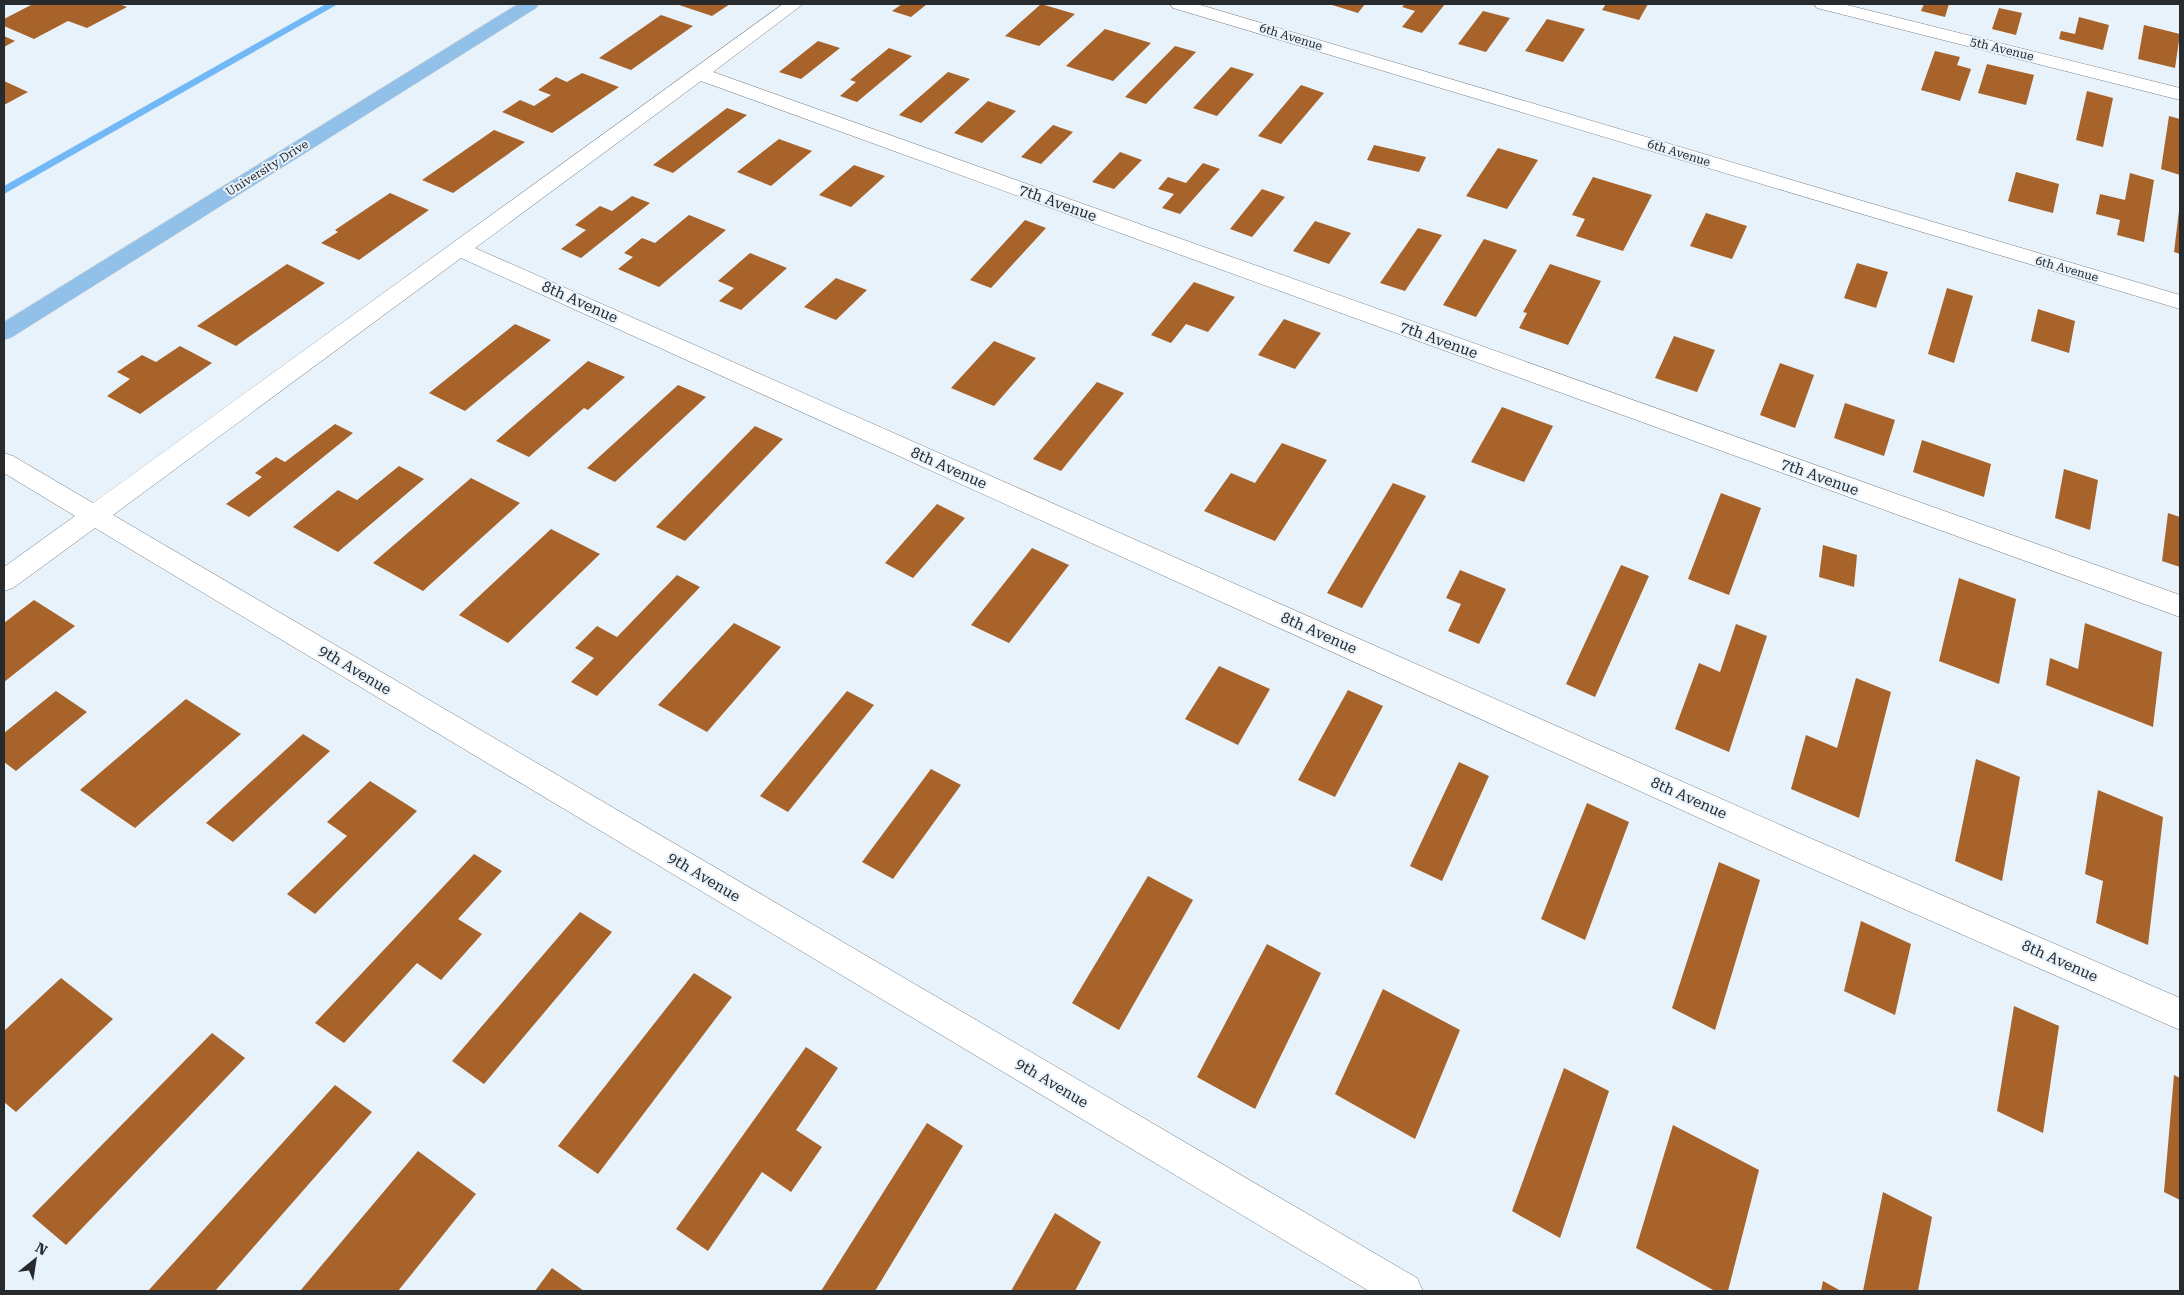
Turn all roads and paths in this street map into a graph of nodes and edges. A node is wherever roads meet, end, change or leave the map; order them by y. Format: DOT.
graph roads {
  1 [pos="530,4"];
  2 [pos="794,4"];
  3 [pos="1179,4"];
  4 [pos="1823,4"];
  5 [pos="698,73"];
  6 [pos="2180,94"];
  7 [pos="460,248"];
  8 [pos="2180,302"];
  9 [pos="4,332"];
  10 [pos="4,462"];
  11 [pos="94,515"];
  12 [pos="4,581"];
  13 [pos="2180,606"];
  14 [pos="2180,1014"];
  15 [pos="1404,1291"];
  1 -- 9 [label="main road, University Drive"];
  2 -- 5 [label="street"];
  3 -- 8 [label="street, 6th Avenue"];
  4 -- 6 [label="street, 5th Avenue"];
  5 -- 7 [label="street"];
  5 -- 13 [label="street, 7th Avenue"];
  7 -- 11 [label="street"];
  7 -- 14 [label="street, 8th Avenue"];
  10 -- 11 [label="street, 9th Avenue"];
  11 -- 12 [label="street"];
  11 -- 15 [label="street, 9th Avenue"];
}
